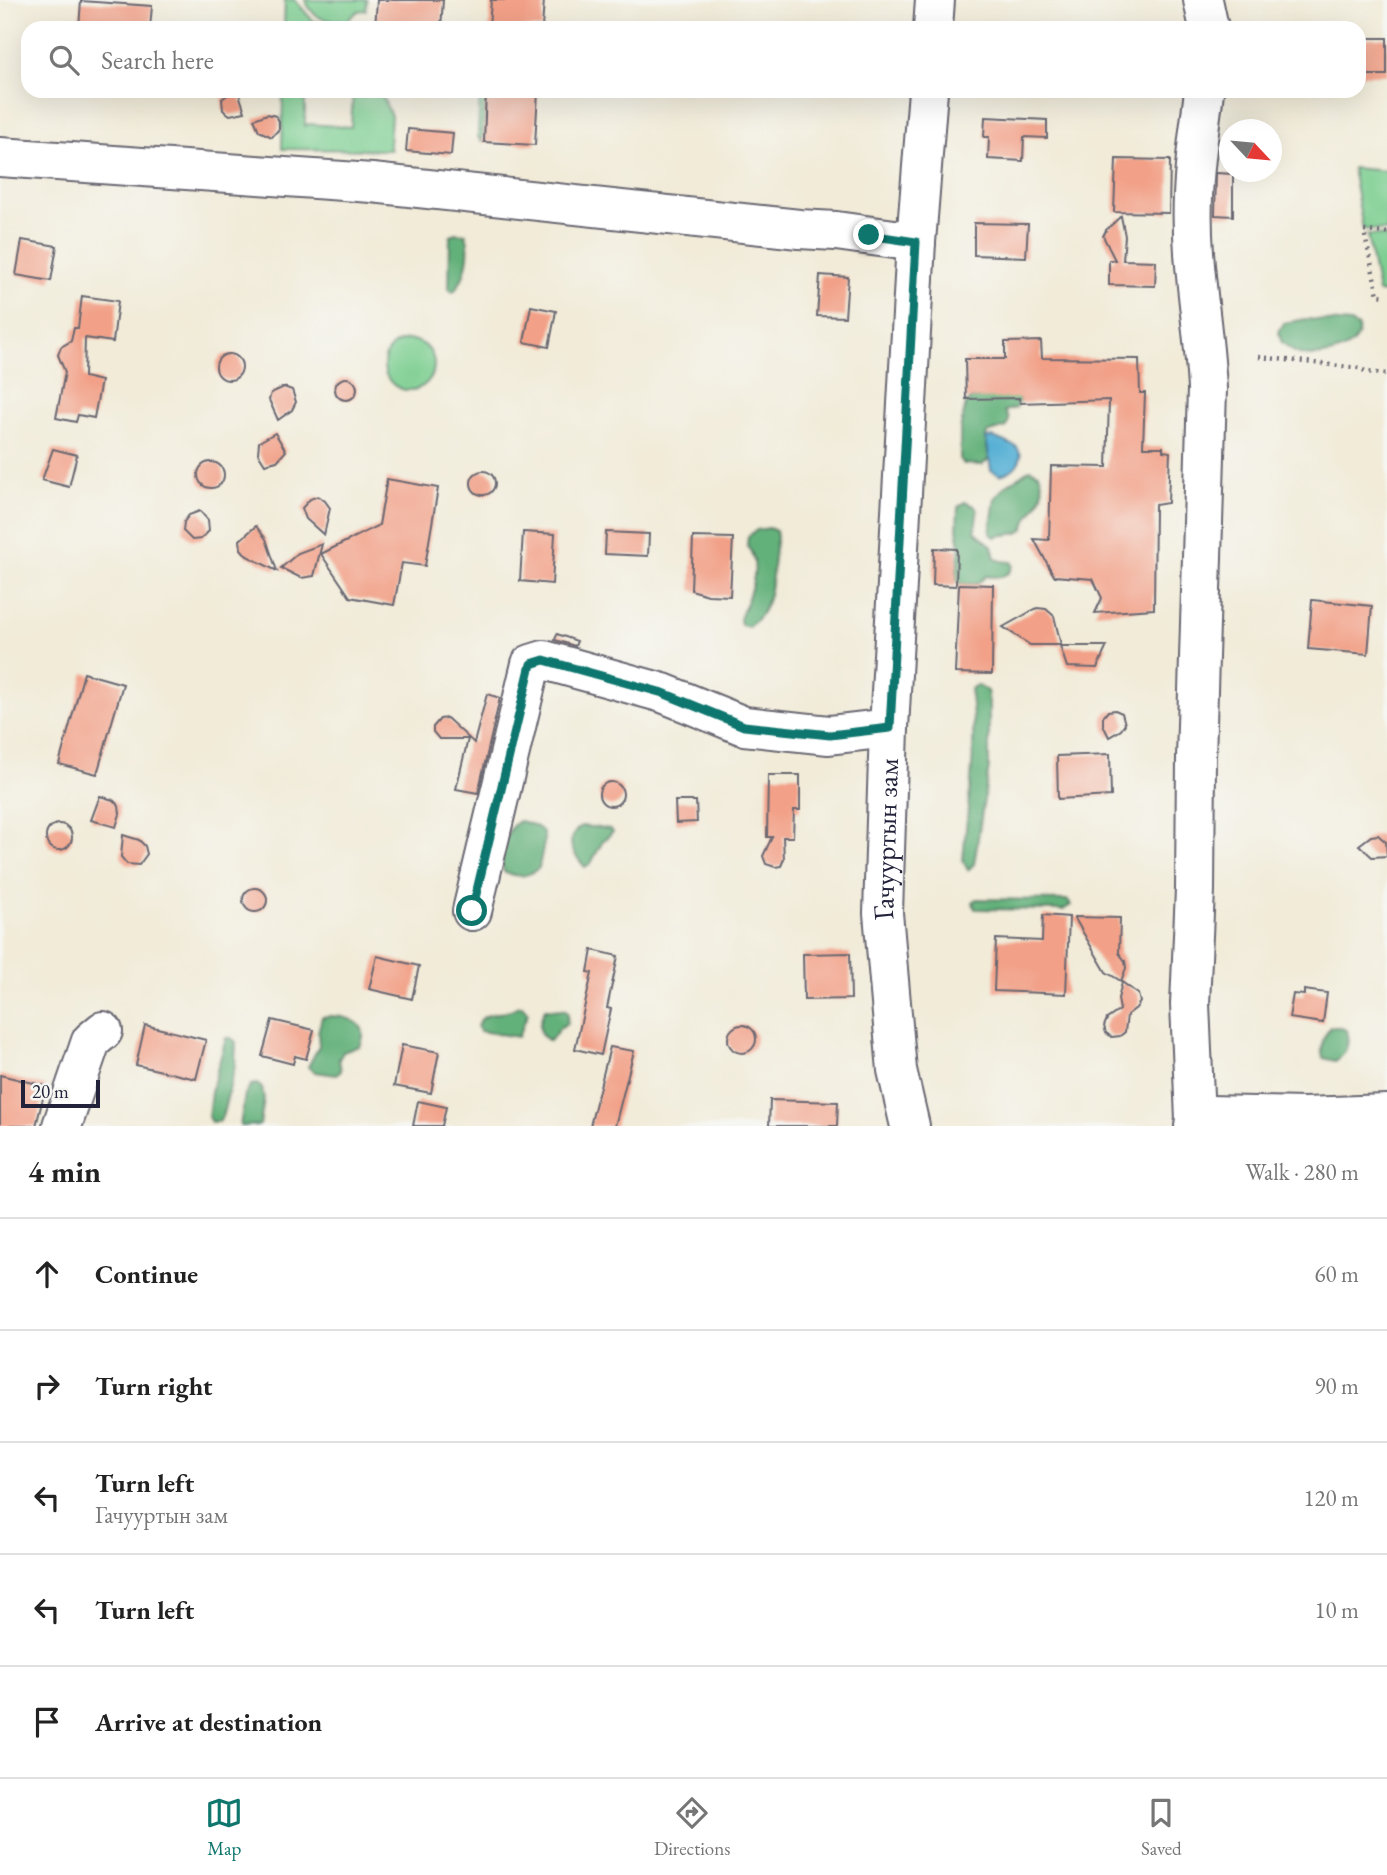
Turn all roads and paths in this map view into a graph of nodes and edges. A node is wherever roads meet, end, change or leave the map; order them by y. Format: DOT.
graph roads {
  1 [pos="935,0"];
  2 [pos="1203,0"];
  3 [pos="934,21"];
  4 [pos="1208,21"];
  5 [pos="927,98"];
  6 [pos="1203,98"];
  7 [pos="0,157"];
  8 [pos="1387,233"];
  9 [pos="916,242"];
  10 [pos="1387,296"];
  11 [pos="1259,357"];
  12 [pos="1387,374"];
  13 [pos="890,728"];
  14 [pos="472,911"];
  15 [pos="103,1031"];
  16 [pos="1387,1114"];
  17 [pos="1195,1123"];
  18 [pos="62,1126"];
  19 [pos="910,1126"];
  1 -- 3 [label="street"];
  2 -- 4 [label="street"];
  5 -- 9 [label="street, Гачууртын зам"];
  6 -- 17 [label="street"];
  7 -- 9 [label="street"];
  8 -- 10 [label="path"];
  9 -- 13 [label="street, Гачууртын зам"];
  11 -- 12 [label="path"];
  13 -- 14 [label="street"];
  13 -- 19 [label="street, Гачууртын зам"];
  15 -- 18 [label="street"];
  16 -- 17 [label="street"];
}
